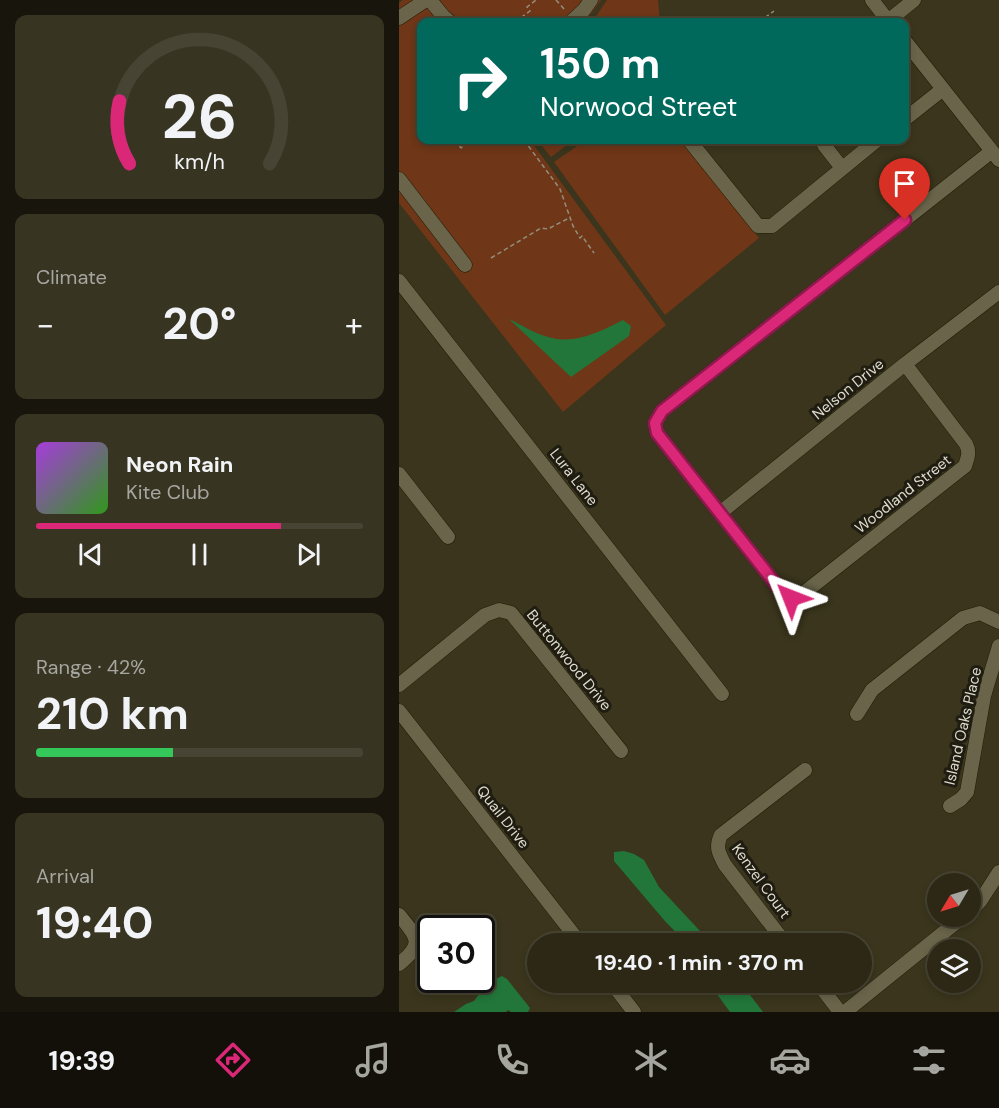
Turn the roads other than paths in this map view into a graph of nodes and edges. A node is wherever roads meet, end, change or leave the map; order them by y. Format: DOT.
graph roads {
  1 [pos="428,0"];
  2 [pos="591,0"];
  3 [pos="872,0"];
  4 [pos="914,0"];
  5 [pos="399,18"];
  6 [pos="445,18"];
  7 [pos="576,18"];
  8 [pos="886,18"];
  9 [pos="894,18"];
  10 [pos="909,47"];
  11 [pos="943,89"];
  12 [pos="909,116"];
  13 [pos="692,144"];
  14 [pos="824,144"];
  15 [pos="872,144"];
  16 [pos="995,156"];
  17 [pos="841,168"];
  18 [pos="399,179"];
  19 [pos="465,265"];
  20 [pos="399,281"];
  21 [pos="999,292"];
  22 [pos="905,364"];
  23 [pos="399,474"];
  24 [pos="720,513"];
  25 [pos="448,537"];
  26 [pos="999,622"];
  27 [pos="999,646"];
  28 [pos="399,685"];
  29 [pos="722,694"];
  30 [pos="399,711"];
  31 [pos="857,714"];
  32 [pos="621,751"];
  33 [pos="805,770"];
  34 [pos="950,806"];
  35 [pos="999,872"];
  36 [pos="981,900"];
  37 [pos="399,915"];
  38 [pos="950,927"];
  39 [pos="572,933"];
  40 [pos="778,933"];
  41 [pos="399,963"];
  42 [pos="619,993"];
  43 [pos="826,993"];
  44 [pos="634,1012"];
  45 [pos="842,1012"];
  1 -- 5 [label="street"];
  1 -- 6 [label="street"];
  2 -- 7 [label="street"];
  3 -- 8 [label="street"];
  4 -- 9 [label="street"];
  10 -- 11 [label="street"];
  11 -- 12 [label="street"];
  11 -- 16 [label="street"];
  13 -- 17 [label="street"];
  14 -- 17 [label="street"];
  15 -- 17 [label="street"];
  16 -- 24 [label="street"];
  18 -- 19 [label="street"];
  20 -- 29 [label="street, Lura Lane"];
  21 -- 22 [label="street, Nelson Drive"];
  22 -- 24 [label="street, Nelson Drive"];
  22 -- 24 [label="street, Woodland Street"];
  23 -- 25 [label="street"];
  26 -- 31 [label="street"];
  27 -- 34 [label="street, Island Oaks Place"];
  28 -- 32 [label="street, Buttonwood Drive"];
  30 -- 39 [label="street, Quail Drive"];
  33 -- 40 [label="street, Kenzel Court"];
  35 -- 36 [label="street"];
  37 -- 41 [label="street"];
  38 -- 45 [label="street"];
  42 -- 44 [label="street"];
  43 -- 45 [label="street"];
}
